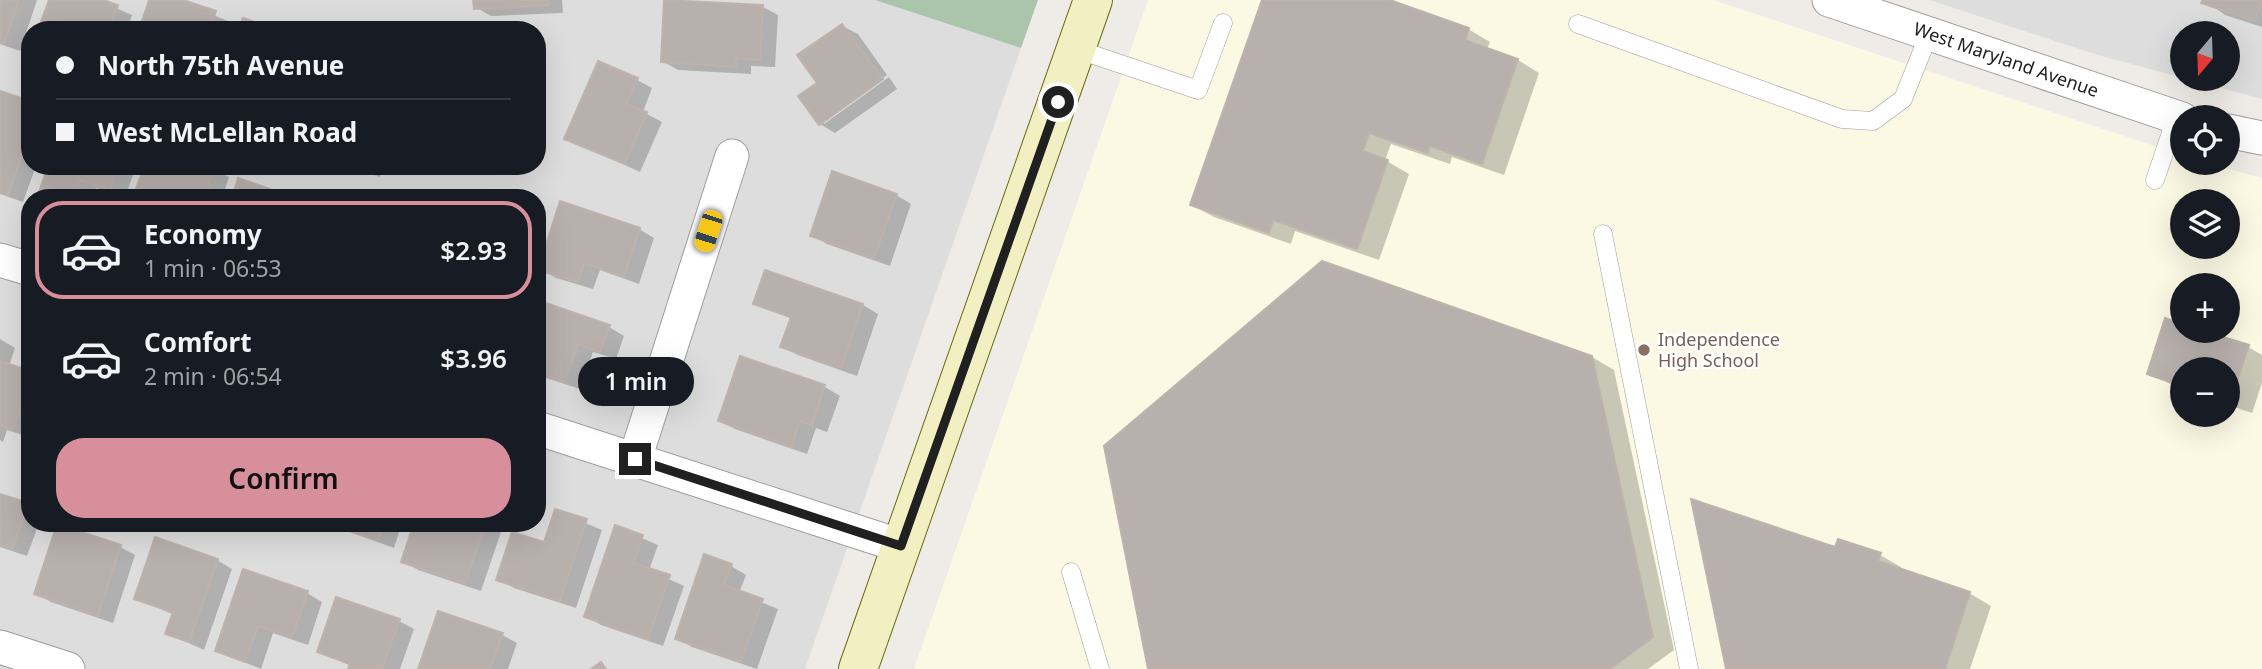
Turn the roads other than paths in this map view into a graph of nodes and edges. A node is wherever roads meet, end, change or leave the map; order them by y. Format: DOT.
graph roads {
  1 [pos="1093,0"];
  2 [pos="1840,2"];
  3 [pos="1223,23"];
  4 [pos="1578,24"];
  5 [pos="1929,34"];
  6 [pos="1076,49"];
  7 [pos="2170,115"];
  8 [pos="2240,133"];
  9 [pos="2262,138"];
  10 [pos="2170,141"];
  11 [pos="732,156"];
  12 [pos="2155,180"];
  13 [pos="1603,234"];
  14 [pos="0,260"];
  15 [pos="21,267"];
  16 [pos="546,431"];
  17 [pos="635,459"];
  18 [pos="901,546"];
  19 [pos="1072,572"];
  20 [pos="0,648"];
  21 [pos="68,669"];
  22 [pos="858,669"];
  23 [pos="1100,669"];
  24 [pos="1689,669"];
  1 -- 6 [label="main road"];
  2 -- 5 [label="street, West Maryland Avenue"];
  3 -- 6 [label="lane"];
  4 -- 5 [label="lane"];
  5 -- 7 [label="street, West Maryland Avenue"];
  6 -- 18 [label="main road"];
  8 -- 9 [label="street"];
  10 -- 12 [label="lane"];
  11 -- 17 [label="street"];
  13 -- 24 [label="lane"];
  14 -- 15 [label="street"];
  16 -- 17 [label="street"];
  17 -- 18 [label="street"];
  18 -- 22 [label="main road"];
  19 -- 23 [label="lane"];
  20 -- 21 [label="street"];
}
